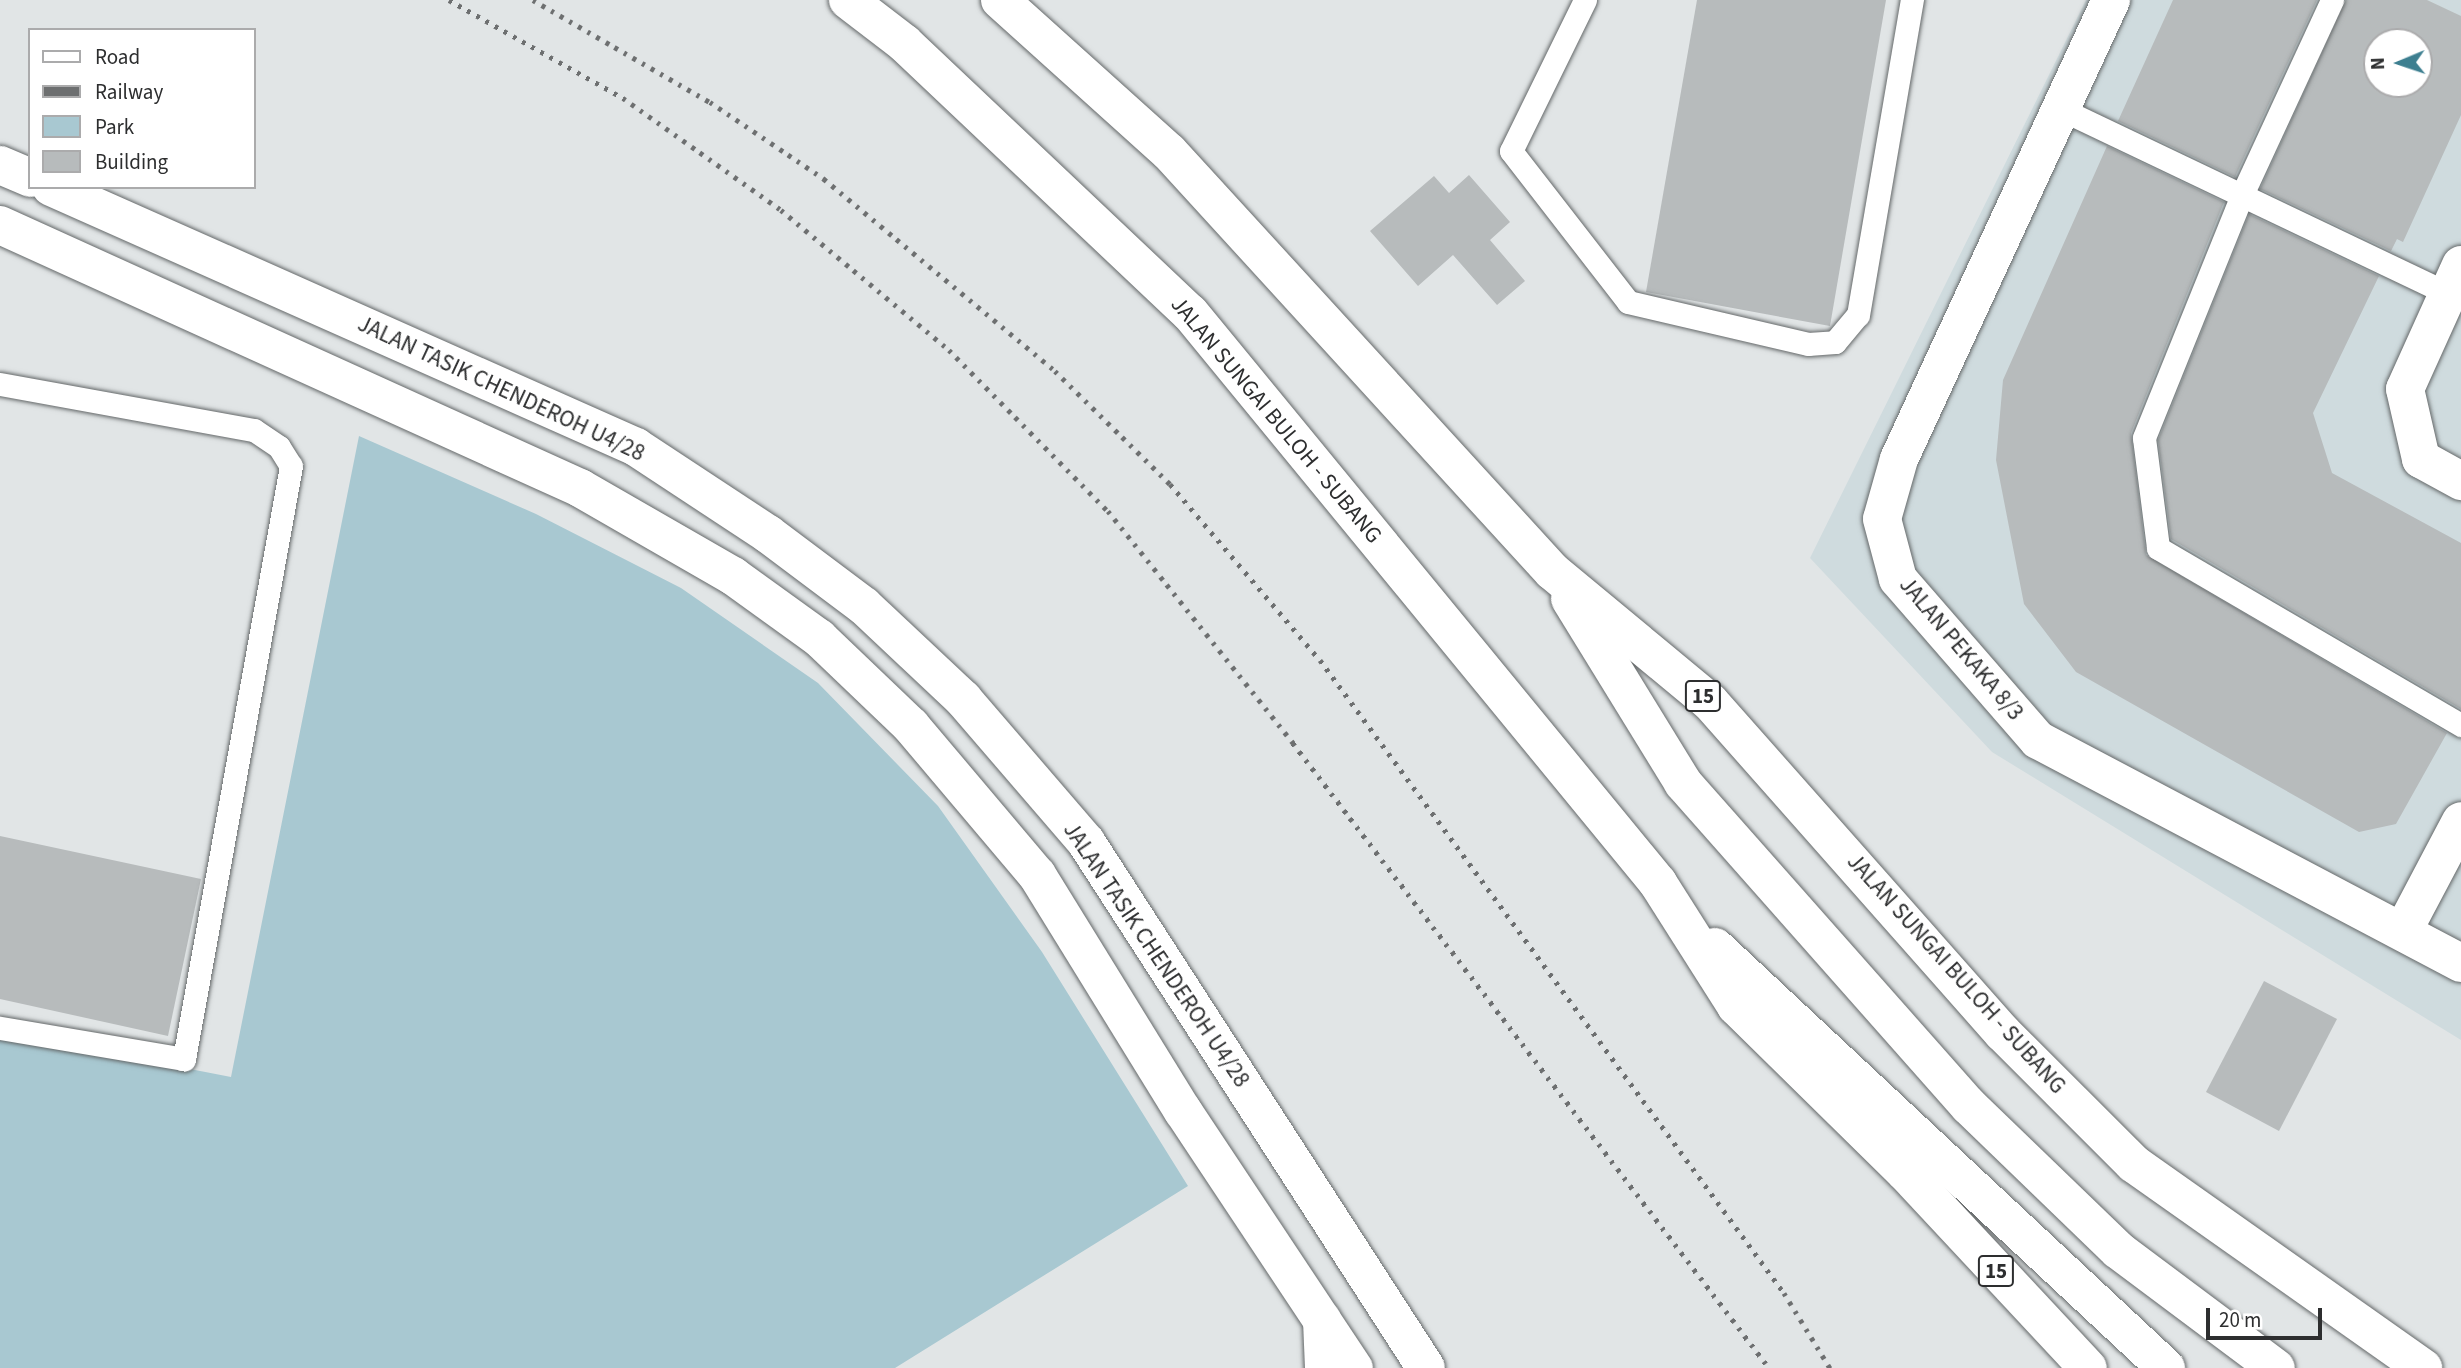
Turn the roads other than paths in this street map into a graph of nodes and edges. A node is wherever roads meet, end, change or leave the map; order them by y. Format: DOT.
graph roads {
  1 [pos="848,0"];
  2 [pos="1000,0"];
  3 [pos="1585,0"];
  4 [pos="1912,0"];
  5 [pos="2111,0"];
  6 [pos="2332,0"];
  7 [pos="2061,109"];
  8 [pos="0,164"];
  9 [pos="28,177"];
  10 [pos="56,189"];
  11 [pos="2242,195"];
  12 [pos="0,225"];
  13 [pos="2455,280"];
  14 [pos="0,384"];
  15 [pos="2461,481"];
  16 [pos="1552,571"];
  17 [pos="2461,725"];
  18 [pos="2461,821"];
  19 [pos="1658,883"];
  20 [pos="2403,931"];
  21 [pos="2461,963"];
  22 [pos="0,1028"];
  23 [pos="1322,1320"];
  24 [pos="1324,1368"];
  25 [pos="1354,1368"];
  26 [pos="1426,1368"];
  27 [pos="2088,1368"];
  28 [pos="2166,1368"];
  29 [pos="2276,1368"];
  30 [pos="2423,1368"];
  1 -- 19 [label="main road, JALAN SUNGAI BULOH - SUBANG / 15"];
  2 -- 16 [label="main road, JALAN SUNGAI BULOH - SUBANG / 15"];
  3 -- 4 [label="lane"];
  5 -- 7 [label="main road, JALAN PEKAKA 8/3"];
  6 -- 11 [label="lane"];
  7 -- 11 [label="lane"];
  7 -- 20 [label="main road, JALAN PEKAKA 8/3"];
  8 -- 9 [label="main road"];
  10 -- 26 [label="main road, JALAN TASIK CHENDEROH U4/28"];
  11 -- 13 [label="lane"];
  11 -- 17 [label="lane"];
  12 -- 23 [label="main road"];
  13 -- 15 [label="main road"];
  14 -- 22 [label="lane"];
  16 -- 29 [label="main road, JALAN SUNGAI BULOH - SUBANG"];
  16 -- 30 [label="main road, JALAN SUNGAI BULOH - SUBANG / 15"];
  18 -- 20 [label="main road"];
  19 -- 27 [label="main road, JALAN SUNGAI BULOH - SUBANG / 15"];
  19 -- 28 [label="main road, JALAN SUNGAI BULOH - SUBANG"];
  20 -- 21 [label="main road, JALAN PEKAKA 8/3"];
  23 -- 24 [label="main road"];
  23 -- 25 [label="main road"];
}
